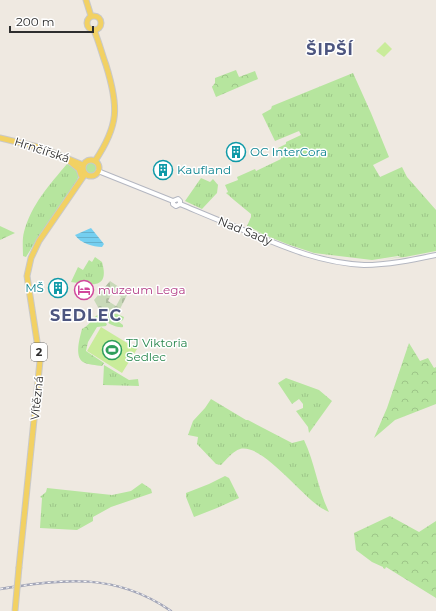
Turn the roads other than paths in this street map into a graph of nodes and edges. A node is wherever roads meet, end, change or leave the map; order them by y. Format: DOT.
graph roads {
  1 [pos="86,0"];
  2 [pos="92,16"];
  3 [pos="96,30"];
  4 [pos="0,138"];
  5 [pos="65,157"];
  6 [pos="95,162"];
  7 [pos="84,165"];
  8 [pos="98,171"];
  9 [pos="85,174"];
  10 [pos="79,184"];
  11 [pos="436,255"];
  12 [pos="15,611"];
  1 -- 2 [label="main road"];
  2 -- 3 [label="main road"];
  2 -- 3 [label="main road"];
  3 -- 6 [label="main road"];
  4 -- 5 [label="main road, Hrnčířská"];
  5 -- 7 [label="main road, Hrnčířská"];
  5 -- 10 [label="main road"];
  6 -- 7 [label="main road"];
  6 -- 8 [label="main road"];
  7 -- 9 [label="main road"];
  8 -- 9 [label="main road"];
  8 -- 11 [label="street, Nad Sady"];
  9 -- 10 [label="main road, Vítězná / 2"];
  10 -- 12 [label="main road, Vítězná / 2, bridge"];
}
